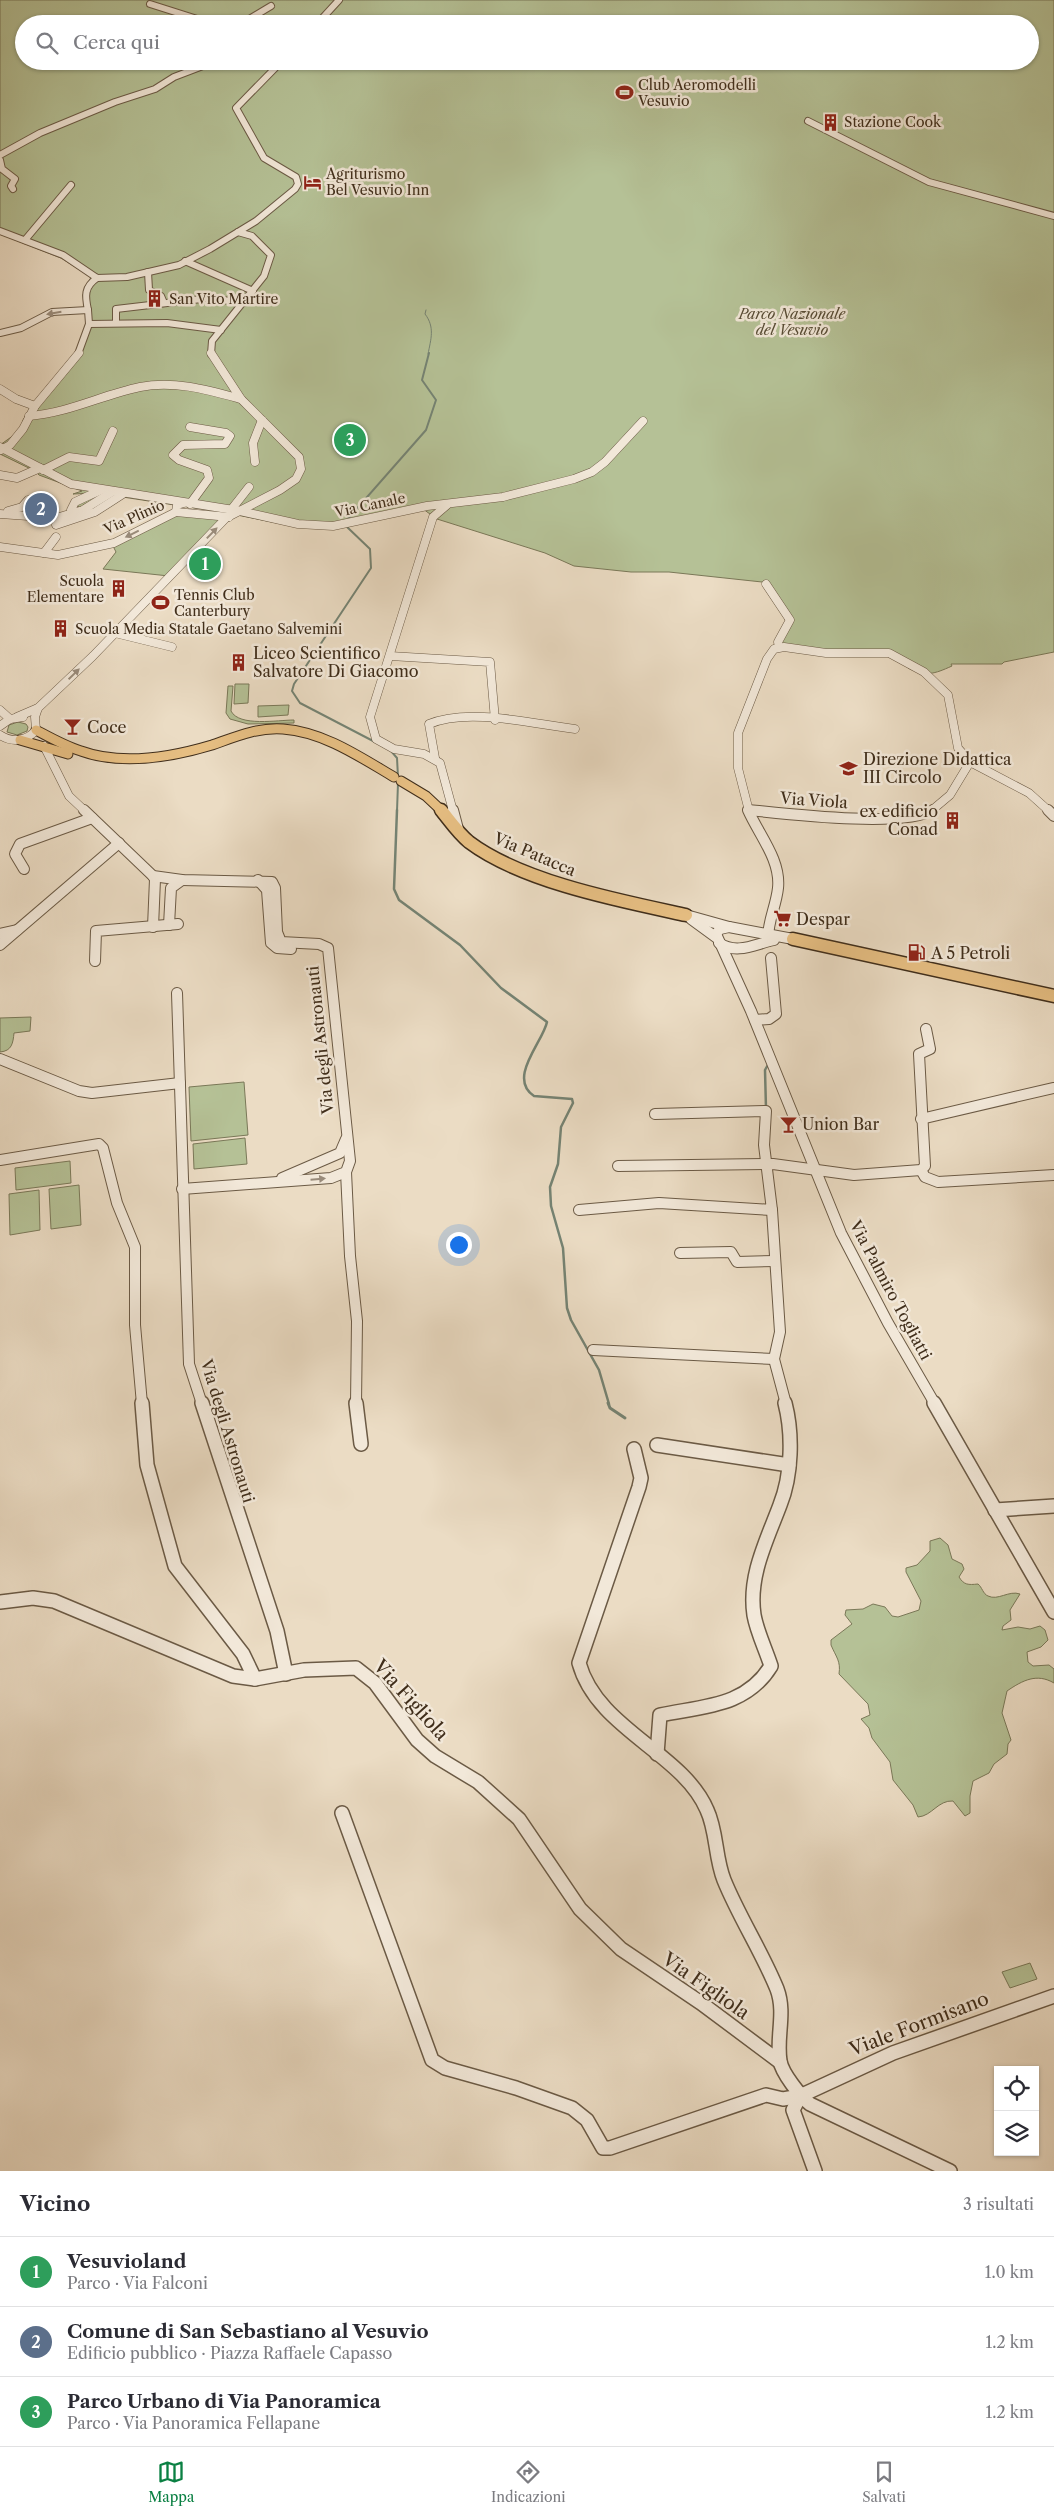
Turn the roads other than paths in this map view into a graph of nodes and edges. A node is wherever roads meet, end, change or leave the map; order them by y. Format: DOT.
graph roads {
  1 [pos="339,0"];
  2 [pos="150,4"];
  3 [pos="271,6"];
  4 [pos="185,15"];
  5 [pos="256,15"];
  6 [pos="325,15"];
  7 [pos="192,70"];
  8 [pos="273,70"];
  9 [pos="808,121"];
  10 [pos="0,154"];
  11 [pos="0,160"];
  12 [pos="71,185"];
  13 [pos="13,189"];
  14 [pos="1054,216"];
  15 [pos="256,221"];
  16 [pos="0,231"];
  17 [pos="238,232"];
  18 [pos="253,237"];
  19 [pos="25,240"];
  20 [pos="185,261"];
  21 [pos="148,272"];
  22 [pos="97,278"];
  23 [pos="253,291"];
  24 [pos="164,303"];
  25 [pos="243,303"];
  26 [pos="88,310"];
  27 [pos="116,323"];
  28 [pos="89,324"];
  29 [pos="221,330"];
  30 [pos="0,334"];
  31 [pos="0,389"];
  32 [pos="241,399"];
  33 [pos="35,406"];
  34 [pos="29,416"];
  35 [pos="262,420"];
  36 [pos="643,421"];
  37 [pos="190,427"];
  38 [pos="113,431"];
  39 [pos="1,449"];
  40 [pos="255,462"];
  41 [pos="42,469"];
  42 [pos="0,475"];
  43 [pos="249,487"];
  44 [pos="102,490"];
  45 [pos="112,492"];
  46 [pos="70,494"];
  47 [pos="123,494"];
  48 [pos="86,497"];
  49 [pos="28,500"];
  50 [pos="187,503"];
  51 [pos="447,504"];
  52 [pos="203,506"];
  53 [pos="427,506"];
  54 [pos="22,507"];
  55 [pos="213,508"];
  56 [pos="176,512"];
  57 [pos="231,512"];
  58 [pos="0,513"];
  59 [pos="73,513"];
  60 [pos="254,514"];
  61 [pos="195,515"];
  62 [pos="35,516"];
  63 [pos="208,517"];
  64 [pos="433,517"];
  65 [pos="56,525"];
  66 [pos="56,537"];
  67 [pos="0,547"];
  68 [pos="44,553"];
  69 [pos="766,584"];
  70 [pos="115,633"];
  71 [pos="172,647"];
  72 [pos="779,647"];
  73 [pos="390,656"];
  74 [pos="38,708"];
  75 [pos="0,710"];
  76 [pos="14,718"];
  77 [pos="495,720"];
  78 [pos="0,726"];
  79 [pos="36,726"];
  80 [pos="575,729"];
  81 [pos="316,737"];
  82 [pos="2,738"];
  83 [pos="20,740"];
  84 [pos="44,746"];
  85 [pos="72,756"];
  86 [pos="435,758"];
  87 [pos="970,762"];
  88 [pos="57,772"];
  89 [pos="748,810"];
  90 [pos="1054,816"];
  91 [pos="92,818"];
  92 [pos="458,831"];
  93 [pos="119,843"];
  94 [pos="24,869"];
  95 [pos="153,876"];
  96 [pos="182,880"];
  97 [pos="155,895"];
  98 [pos="170,897"];
  99 [pos="686,915"];
  100 [pos="153,927"];
  101 [pos="729,927"];
  102 [pos="18,930"];
  103 [pos="747,930"];
  104 [pos="0,934"];
  105 [pos="767,937"];
  106 [pos="793,939"];
  107 [pos="717,940"];
  108 [pos="0,945"];
  109 [pos="748,947"];
  110 [pos="771,958"];
  111 [pos="95,961"];
  112 [pos="731,966"];
  113 [pos="177,993"];
  114 [pos="1054,996"];
  115 [pos="755,1020"];
  116 [pos="926,1029"];
  117 [pos="0,1059"];
  118 [pos="180,1083"];
  119 [pos="1052,1088"];
  120 [pos="655,1114"];
  121 [pos="922,1119"];
  122 [pos="346,1139"];
  123 [pos="0,1160"];
  124 [pos="766,1164"];
  125 [pos="618,1166"];
  126 [pos="816,1170"];
  127 [pos="921,1170"];
  128 [pos="346,1172"];
  129 [pos="1054,1175"];
  130 [pos="270,1182"];
  131 [pos="182,1189"];
  132 [pos="578,1210"];
  133 [pos="772,1210"];
  134 [pos="680,1253"];
  135 [pos="774,1261"];
  136 [pos="594,1350"];
  137 [pos="774,1360"];
  138 [pos="361,1444"];
  139 [pos="657,1445"];
  140 [pos="634,1449"];
  141 [pos="789,1465"];
  142 [pos="1054,1506"];
  143 [pos="995,1510"];
  144 [pos="0,1602"];
  145 [pos="1054,1612"];
  146 [pos="286,1674"];
  147 [pos="256,1679"];
  148 [pos="657,1754"];
  149 [pos="342,1813"];
  150 [pos="1054,1996"];
  151 [pos="780,2062"];
  152 [pos="800,2096"];
  153 [pos="815,2171"];
  154 [pos="950,2171"];
  1 -- 6 [label="street"];
  2 -- 4 [label="street"];
  3 -- 5 [label="street"];
  7 -- 10 [label="street"];
  8 -- 15 [label="street"];
  9 -- 14 [label="street"];
  11 -- 13 [label="street"];
  12 -- 19 [label="street"];
  15 -- 17 [label="street"];
  15 -- 18 [label="street"];
  16 -- 19 [label="street"];
  17 -- 18 [label="street"];
  17 -- 20 [label="street"];
  18 -- 23 [label="street"];
  19 -- 22 [label="street"];
  20 -- 21 [label="street"];
  20 -- 23 [label="street"];
  21 -- 22 [label="street"];
  21 -- 24 [label="street"];
  22 -- 26 [label="street"];
  23 -- 25 [label="street"];
  24 -- 25 [label="street"];
  24 -- 27 [label="street"];
  25 -- 29 [label="street"];
  26 -- 28 [label="street"];
  26 -- 30 [label="street, one-way"];
  27 -- 28 [label="street"];
  27 -- 29 [label="street"];
  28 -- 33 [label="street"];
  29 -- 32 [label="street"];
  31 -- 33 [label="street"];
  32 -- 34 [label="street"];
  32 -- 35 [label="street"];
  33 -- 34 [label="street"];
  34 -- 39 [label="street"];
  35 -- 40 [label="street"];
  35 -- 57 [label="street"];
  36 -- 51 [label="street, Via Canale"];
  37 -- 50 [label="street"];
  38 -- 41 [label="street"];
  39 -- 41 [label="street"];
  41 -- 42 [label="street"];
  41 -- 44 [label="street"];
  43 -- 57 [label="street"];
  44 -- 45 [label="street"];
  44 -- 48 [label="street"];
  45 -- 47 [label="street"];
  45 -- 59 [label="street"];
  46 -- 48 [label="street"];
  47 -- 50 [label="street"];
  47 -- 65 [label="street"];
  48 -- 59 [label="street"];
  49 -- 54 [label="street"];
  50 -- 52 [label="street"];
  50 -- 56 [label="street, Via Plinio"];
  51 -- 53 [label="street, Via Canale"];
  51 -- 64 [label="street"];
  52 -- 55 [label="street"];
  52 -- 61 [label="street"];
  53 -- 60 [label="street, Via Canale"];
  53 -- 64 [label="street"];
  54 -- 58 [label="street"];
  54 -- 62 [label="street"];
  55 -- 57 [label="street"];
  55 -- 63 [label="street"];
  56 -- 61 [label="street"];
  56 -- 68 [label="street, Via Plinio, one-way"];
  57 -- 60 [label="street, Via Canale"];
  57 -- 60 [label="street"];
  57 -- 63 [label="street"];
  70 -- 57 [label="street, one-way"];
  58 -- 62 [label="street"];
  59 -- 62 [label="street"];
  61 -- 63 [label="street"];
  64 -- 73 [label="street"];
  66 -- 68 [label="street"];
  67 -- 68 [label="street, Via Plinio"];
  69 -- 72 [label="street"];
  70 -- 71 [label="street"];
  74 -- 70 [label="street, one-way"];
  72 -- 87 [label="street"];
  72 -- 89 [label="street"];
  73 -- 77 [label="street"];
  73 -- 86 [label="street"];
  74 -- 76 [label="street"];
  74 -- 79 [label="street"];
  75 -- 76 [label="street"];
  76 -- 78 [label="street"];
  76 -- 79 [label="street"];
  77 -- 80 [label="street"];
  77 -- 86 [label="street"];
  79 -- 81 [label="main road"];
  79 -- 83 [label="street"];
  81 -- 85 [label="main road"];
  81 -- 92 [label="main road, Via Patacca"];
  82 -- 83 [label="street"];
  83 -- 84 [label="main road"];
  84 -- 85 [label="main road"];
  84 -- 88 [label="street"];
  85 -- 88 [label="street"];
  86 -- 92 [label="street"];
  87 -- 89 [label="street, Via Viola"];
  87 -- 90 [label="street"];
  88 -- 91 [label="street"];
  89 -- 105 [label="street"];
  91 -- 93 [label="street"];
  91 -- 94 [label="street"];
  92 -- 99 [label="main road, Via Patacca"];
  93 -- 95 [label="street"];
  93 -- 102 [label="street"];
  95 -- 96 [label="street, Via degli Astronauti"];
  95 -- 97 [label="street"];
  96 -- 98 [label="street"];
  96 -- 122 [label="street, Via degli Astronauti"];
  97 -- 98 [label="street"];
  97 -- 100 [label="street"];
  98 -- 100 [label="street"];
  99 -- 101 [label="street, Via Patacca"];
  99 -- 107 [label="street, Via Patacca"];
  100 -- 111 [label="street"];
  101 -- 103 [label="street, Via Patacca"];
  101 -- 107 [label="street"];
  102 -- 104 [label="street"];
  102 -- 108 [label="street"];
  103 -- 105 [label="street, Via Patacca"];
  103 -- 109 [label="street"];
  105 -- 106 [label="street"];
  105 -- 109 [label="street"];
  106 -- 114 [label="main road"];
  107 -- 109 [label="street"];
  107 -- 112 [label="street, Via Palmiro Togliatti"];
  109 -- 112 [label="street"];
  110 -- 115 [label="street"];
  112 -- 115 [label="street, Via Palmiro Togliatti"];
  113 -- 118 [label="street, Via degli Astronauti"];
  115 -- 126 [label="street, Via Palmiro Togliatti"];
  116 -- 121 [label="street"];
  117 -- 118 [label="street"];
  118 -- 131 [label="street, Via degli Astronauti"];
  119 -- 121 [label="street"];
  120 -- 124 [label="street"];
  121 -- 127 [label="street"];
  122 -- 128 [label="street, Via degli Astronauti"];
  122 -- 130 [label="street"];
  123 -- 147 [label="street"];
  124 -- 125 [label="street"];
  124 -- 126 [label="street"];
  124 -- 133 [label="street"];
  126 -- 127 [label="street"];
  126 -- 143 [label="street, Via Palmiro Togliatti"];
  127 -- 129 [label="street"];
  130 -- 128 [label="street, one-way"];
  128 -- 138 [label="street, Via degli Astronauti"];
  130 -- 131 [label="street"];
  131 -- 146 [label="street, Via degli Astronauti"];
  132 -- 133 [label="street"];
  133 -- 135 [label="street"];
  134 -- 135 [label="street"];
  135 -- 137 [label="street"];
  136 -- 137 [label="street"];
  137 -- 141 [label="street"];
  139 -- 141 [label="street"];
  140 -- 148 [label="street"];
  141 -- 148 [label="street"];
  142 -- 143 [label="street"];
  143 -- 145 [label="street, Via Palmiro Togliatti"];
  144 -- 147 [label="street, Via Figliola"];
  146 -- 147 [label="street, Via Figliola"];
  146 -- 151 [label="street, Via Figliola"];
  148 -- 151 [label="street"];
  149 -- 152 [label="street"];
  150 -- 152 [label="street, Viale Formisano"];
  151 -- 152 [label="street"];
  152 -- 153 [label="street"];
  152 -- 154 [label="street"];
}
